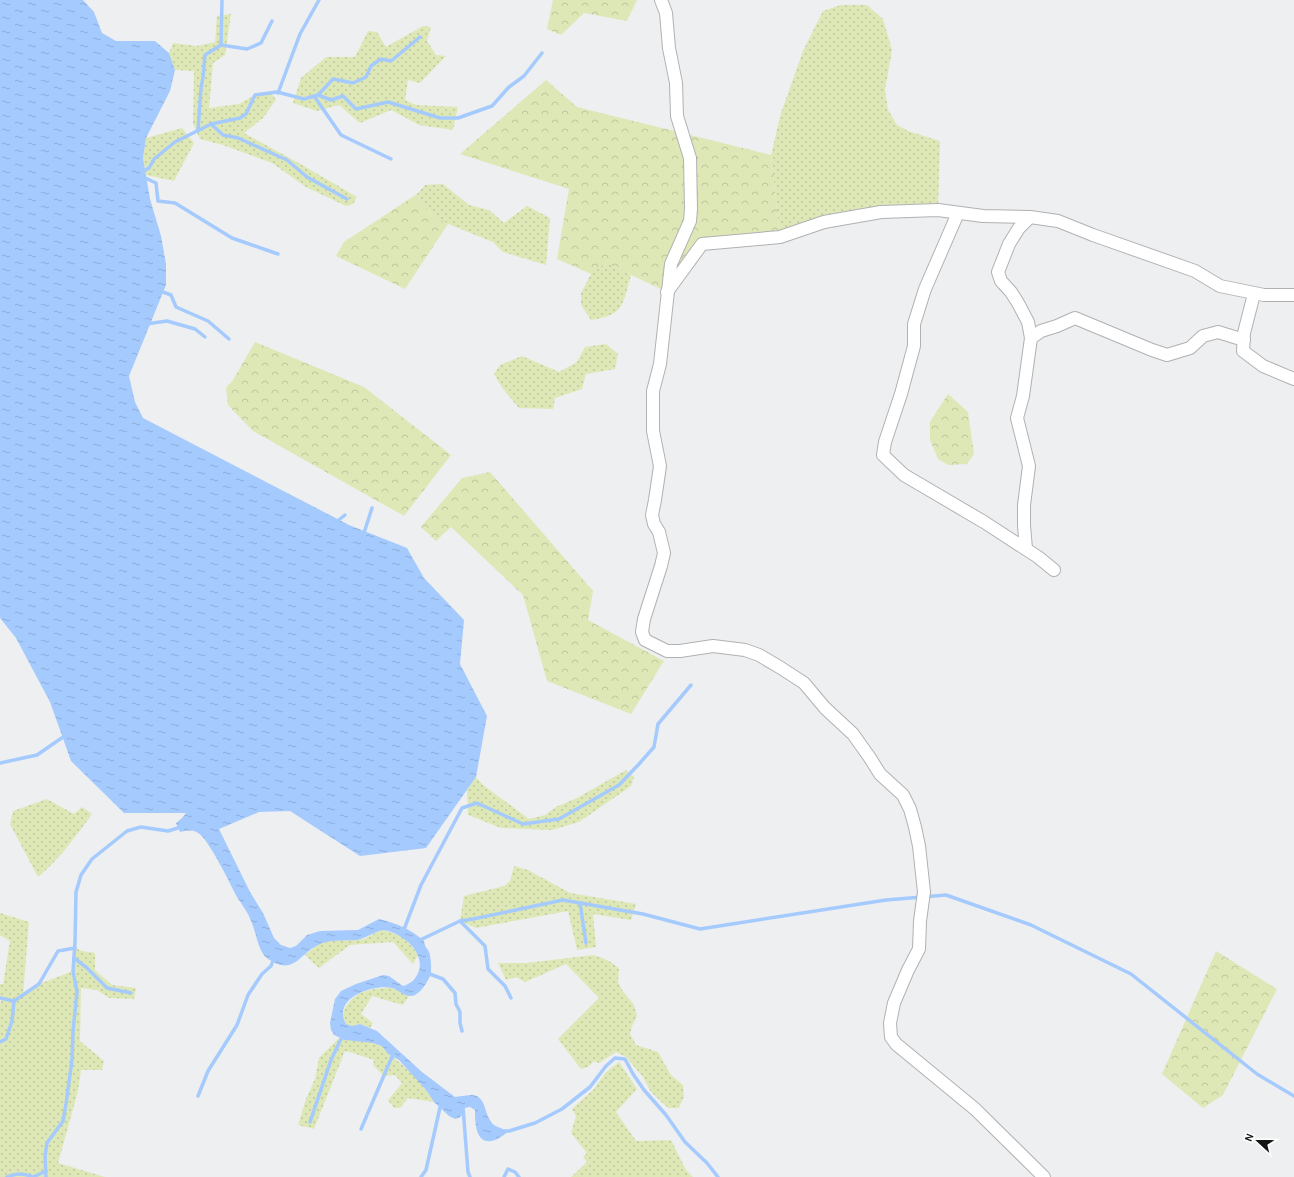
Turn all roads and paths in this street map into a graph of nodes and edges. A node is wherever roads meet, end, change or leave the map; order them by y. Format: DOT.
graph roads {
  1 [pos="661,0"];
  2 [pos="958,213"];
  3 [pos="1030,218"];
  4 [pos="667,292"];
  5 [pos="1254,294"];
  6 [pos="1294,295"];
  7 [pos="1032,338"];
  8 [pos="1244,340"];
  9 [pos="1294,379"];
  10 [pos="1026,549"];
  11 [pos="1054,570"];
  12 [pos="1044,1177"];
  1 -- 4 [label="street"];
  2 -- 3 [label="street"];
  2 -- 4 [label="street"];
  2 -- 10 [label="street"];
  3 -- 5 [label="street"];
  3 -- 7 [label="street"];
  4 -- 12 [label="street"];
  5 -- 6 [label="street"];
  5 -- 8 [label="street"];
  7 -- 8 [label="street"];
  7 -- 10 [label="street"];
  8 -- 9 [label="street"];
  10 -- 11 [label="street"];
}
